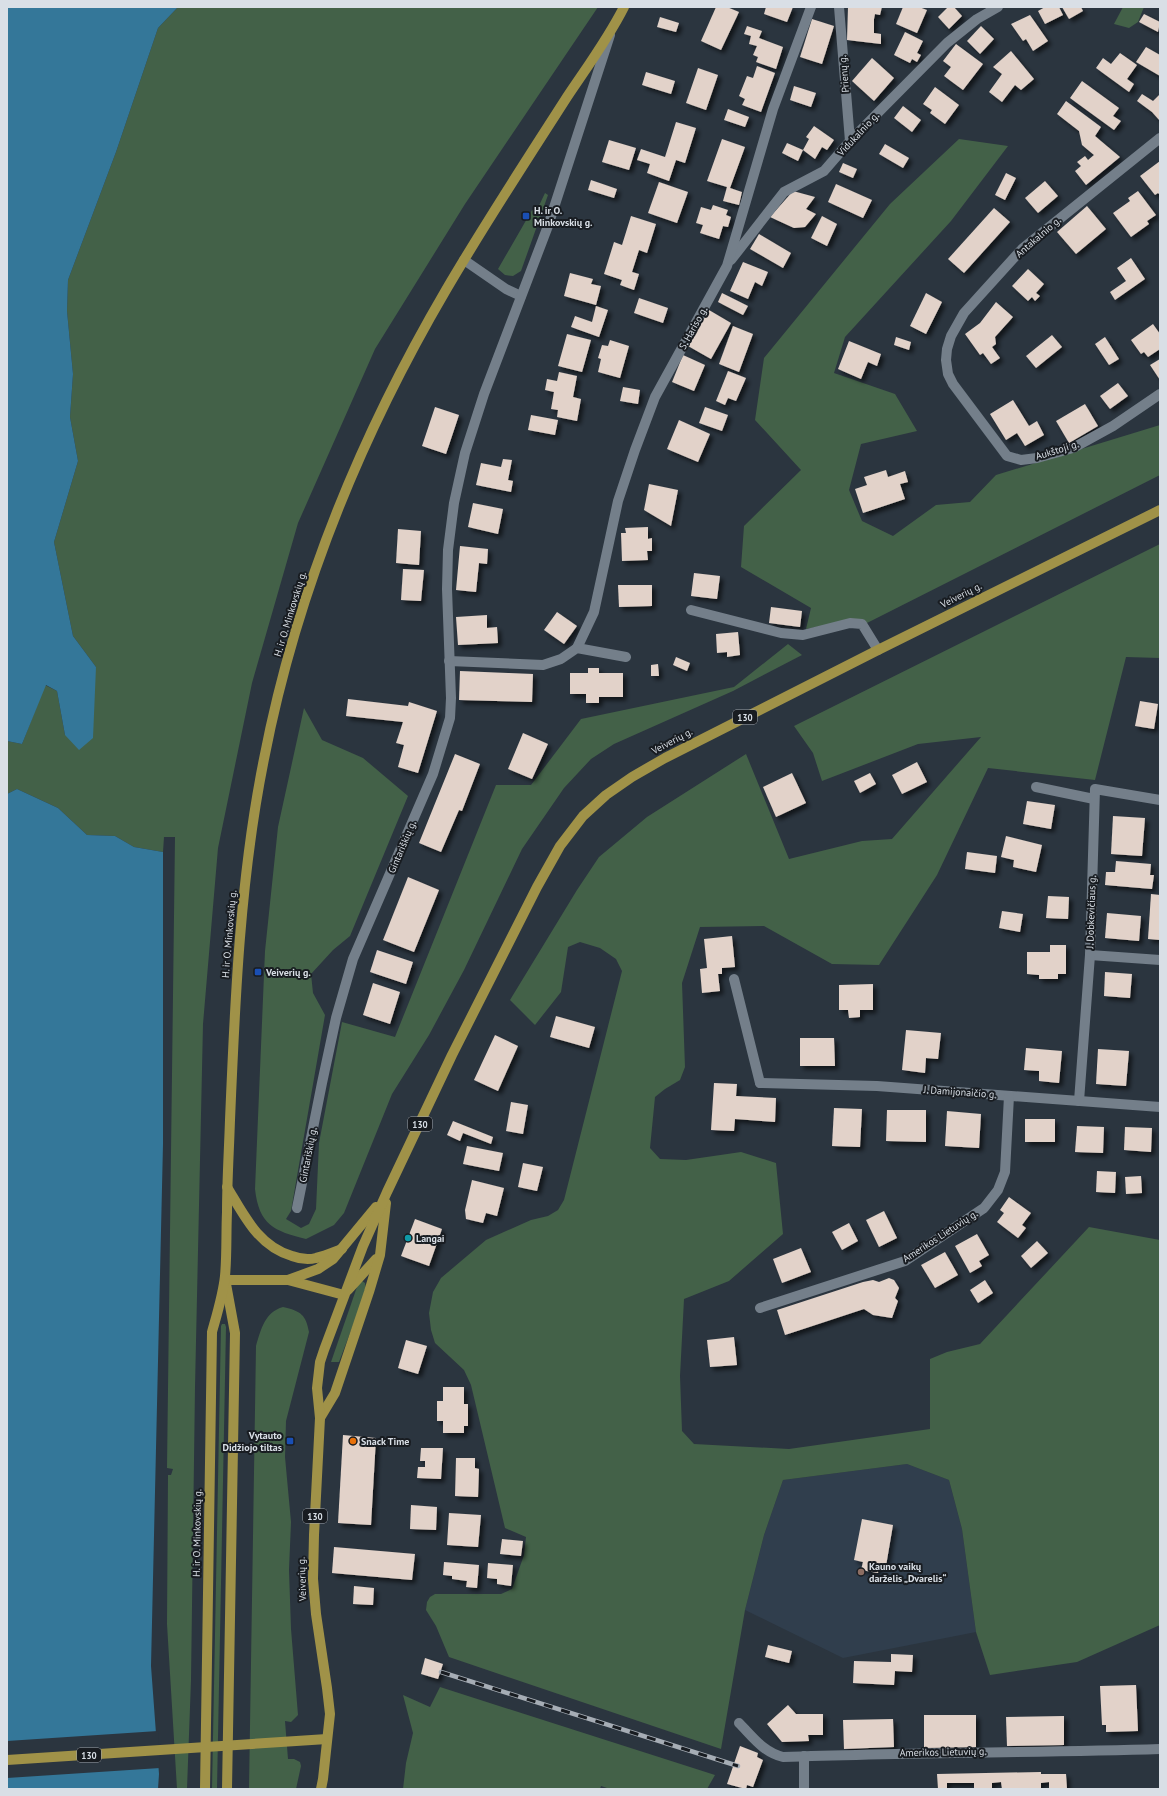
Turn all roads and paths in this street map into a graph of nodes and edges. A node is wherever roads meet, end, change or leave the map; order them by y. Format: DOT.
graph roads {
  1 [pos="624,7"];
  2 [pos="811,7"];
  3 [pos="839,7"];
  4 [pos="998,7"];
  5 [pos="613,28"];
  6 [pos="1160,138"];
  7 [pos="850,141"];
  8 [pos="464,260"];
  9 [pos="727,266"];
  10 [pos="521,296"];
  11 [pos="946,360"];
  12 [pos="1160,394"];
  13 [pos="1160,510"];
  14 [pos="691,610"];
  15 [pos="577,648"];
  16 [pos="878,650"];
  17 [pos="626,657"];
  18 [pos="449,661"];
  19 [pos="1036,787"];
  20 [pos="1094,799"];
  21 [pos="1160,800"];
  22 [pos="1090,954"];
  23 [pos="1160,960"];
  24 [pos="734,979"];
  25 [pos="1009,1096"];
  26 [pos="1079,1101"];
  27 [pos="1160,1107"];
  28 [pos="227,1187"];
  29 [pos="387,1192"];
  30 [pos="298,1208"];
  31 [pos="342,1249"];
  32 [pos="380,1255"];
  33 [pos="225,1280"];
  34 [pos="288,1280"];
  35 [pos="344,1295"];
  36 [pos="760,1308"];
  37 [pos="320,1418"];
  38 [pos="739,1723"];
  39 [pos="327,1739"];
  40 [pos="1160,1749"];
  41 [pos="804,1756"];
  42 [pos="7,1760"];
  43 [pos="205,1789"];
  44 [pos="227,1789"];
  45 [pos="321,1789"];
  46 [pos="804,1789"];
  1 -- 5 [label="main road, H. ir O. Minkovskių g."];
  2 -- 9 [label="street, S. Hariso g."];
  3 -- 7 [label="street, Prienų g."];
  4 -- 7 [label="street, Vidukalnio g."];
  5 -- 8 [label="main road, H. ir O. Minkovskių g."];
  5 -- 10 [label="street, H. ir O. Minkovskių g."];
  6 -- 11 [label="street, Antakalnio g."];
  7 -- 9 [label="street, Vidukalnio g."];
  8 -- 10 [label="street"];
  8 -- 28 [label="main road, H. ir O. Minkovskių g."];
  9 -- 15 [label="street, S. Hariso g."];
  10 -- 18 [label="street, H. ir O. Minkovskių g."];
  11 -- 12 [label="street, Aukštoji g."];
  13 -- 16 [label="main road, Veiverių g. / 130"];
  14 -- 16 [label="street"];
  15 -- 17 [label="street"];
  15 -- 18 [label="street"];
  16 -- 29 [label="main road, Veiverių g. / 130"];
  18 -- 30 [label="street, Gintariškių g."];
  19 -- 20 [label="street"];
  20 -- 21 [label="street"];
  20 -- 22 [label="street, J. Dobkevičiaus g."];
  22 -- 23 [label="street"];
  22 -- 26 [label="street, J. Dobkevičiaus g."];
  24 -- 25 [label="street, J. Damijonaičio g."];
  25 -- 26 [label="street, J. Damijonaičio g."];
  25 -- 36 [label="street, Amerikos Lietuvių g."];
  26 -- 27 [label="street, J. Damijonaičio g."];
  28 -- 31 [label="main road"];
  28 -- 33 [label="main road, H. ir O. Minkovskių g."];
  29 -- 31 [label="main road"];
  29 -- 32 [label="main road, Veiverių g. / 130"];
  29 -- 35 [label="main road, Veiverių g. / 130"];
  31 -- 34 [label="main road"];
  32 -- 35 [label="main road"];
  32 -- 37 [label="main road, Veiverių g. / 130"];
  33 -- 34 [label="main road"];
  33 -- 43 [label="main road, H. ir O. Minkovskių g."];
  33 -- 44 [label="main road, H. ir O. Minkovskių g."];
  34 -- 35 [label="main road"];
  35 -- 37 [label="main road, Veiverių g. / 130"];
  37 -- 39 [label="main road, Veiverių g. / 130"];
  38 -- 41 [label="street, Amerikos Lietuvių g."];
  39 -- 42 [label="main road, 130"];
  39 -- 45 [label="main road, Veiverių g."];
  40 -- 41 [label="street, Amerikos Lietuvių g."];
  41 -- 46 [label="street"];
}
